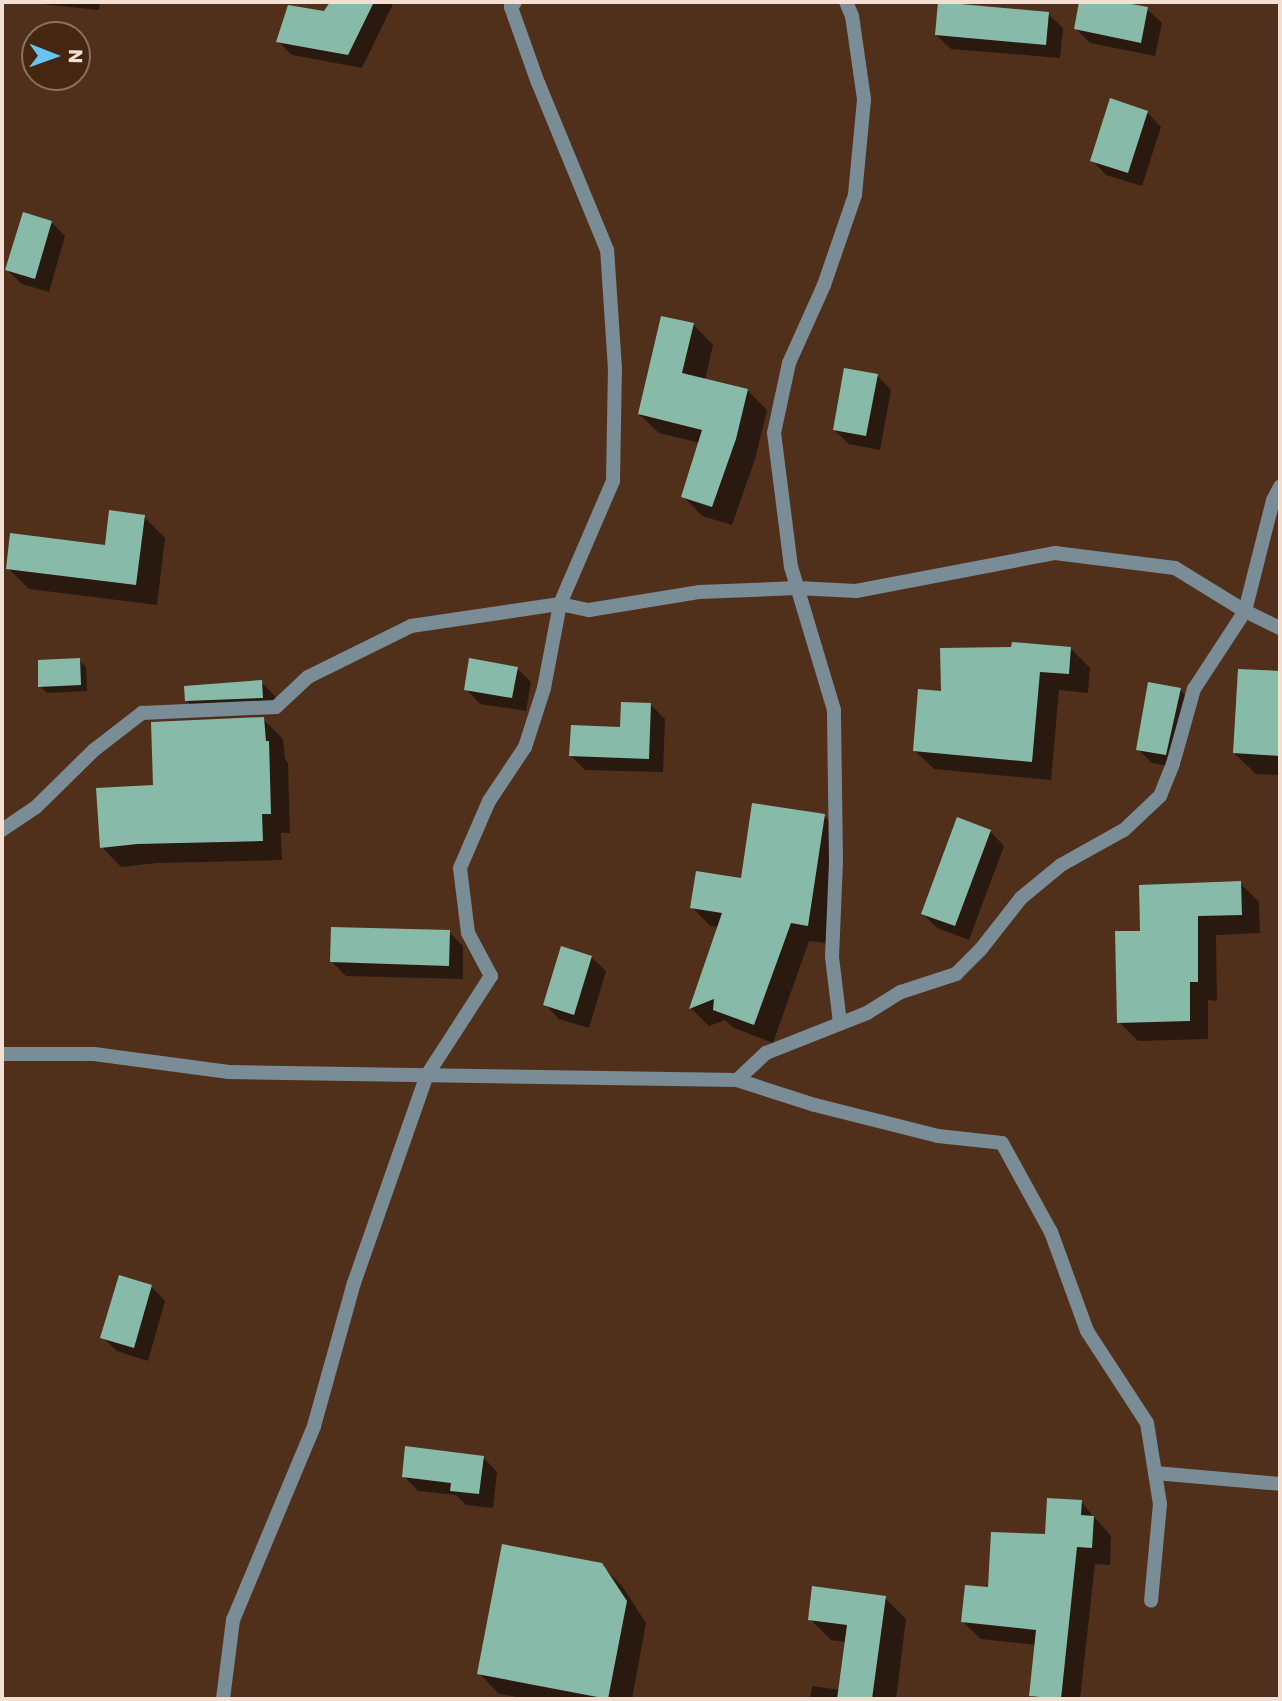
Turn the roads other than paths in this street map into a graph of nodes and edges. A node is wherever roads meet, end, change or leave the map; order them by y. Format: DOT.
graph roads {
  1 [pos="515,2"];
  2 [pos="846,2"];
  3 [pos="1280,487"];
  4 [pos="797,588"];
  5 [pos="560,604"];
  6 [pos="1245,611"];
  7 [pos="1280,628"];
  8 [pos="2,830"];
  9 [pos="839,1023"];
  10 [pos="2,1054"];
  11 [pos="427,1075"];
  12 [pos="737,1080"];
  13 [pos="1155,1473"];
  14 [pos="1280,1484"];
  15 [pos="1151,1601"];
  16 [pos="223,1699"];
  1 -- 5 [label="street"];
  2 -- 4 [label="street"];
  3 -- 6 [label="street"];
  4 -- 5 [label="street"];
  4 -- 6 [label="street"];
  4 -- 9 [label="street"];
  5 -- 8 [label="street"];
  5 -- 11 [label="street"];
  6 -- 7 [label="street"];
  6 -- 9 [label="street"];
  9 -- 12 [label="street"];
  10 -- 11 [label="street"];
  11 -- 12 [label="street"];
  11 -- 16 [label="street"];
  12 -- 13 [label="street"];
  13 -- 14 [label="street"];
  13 -- 15 [label="street"];
}
